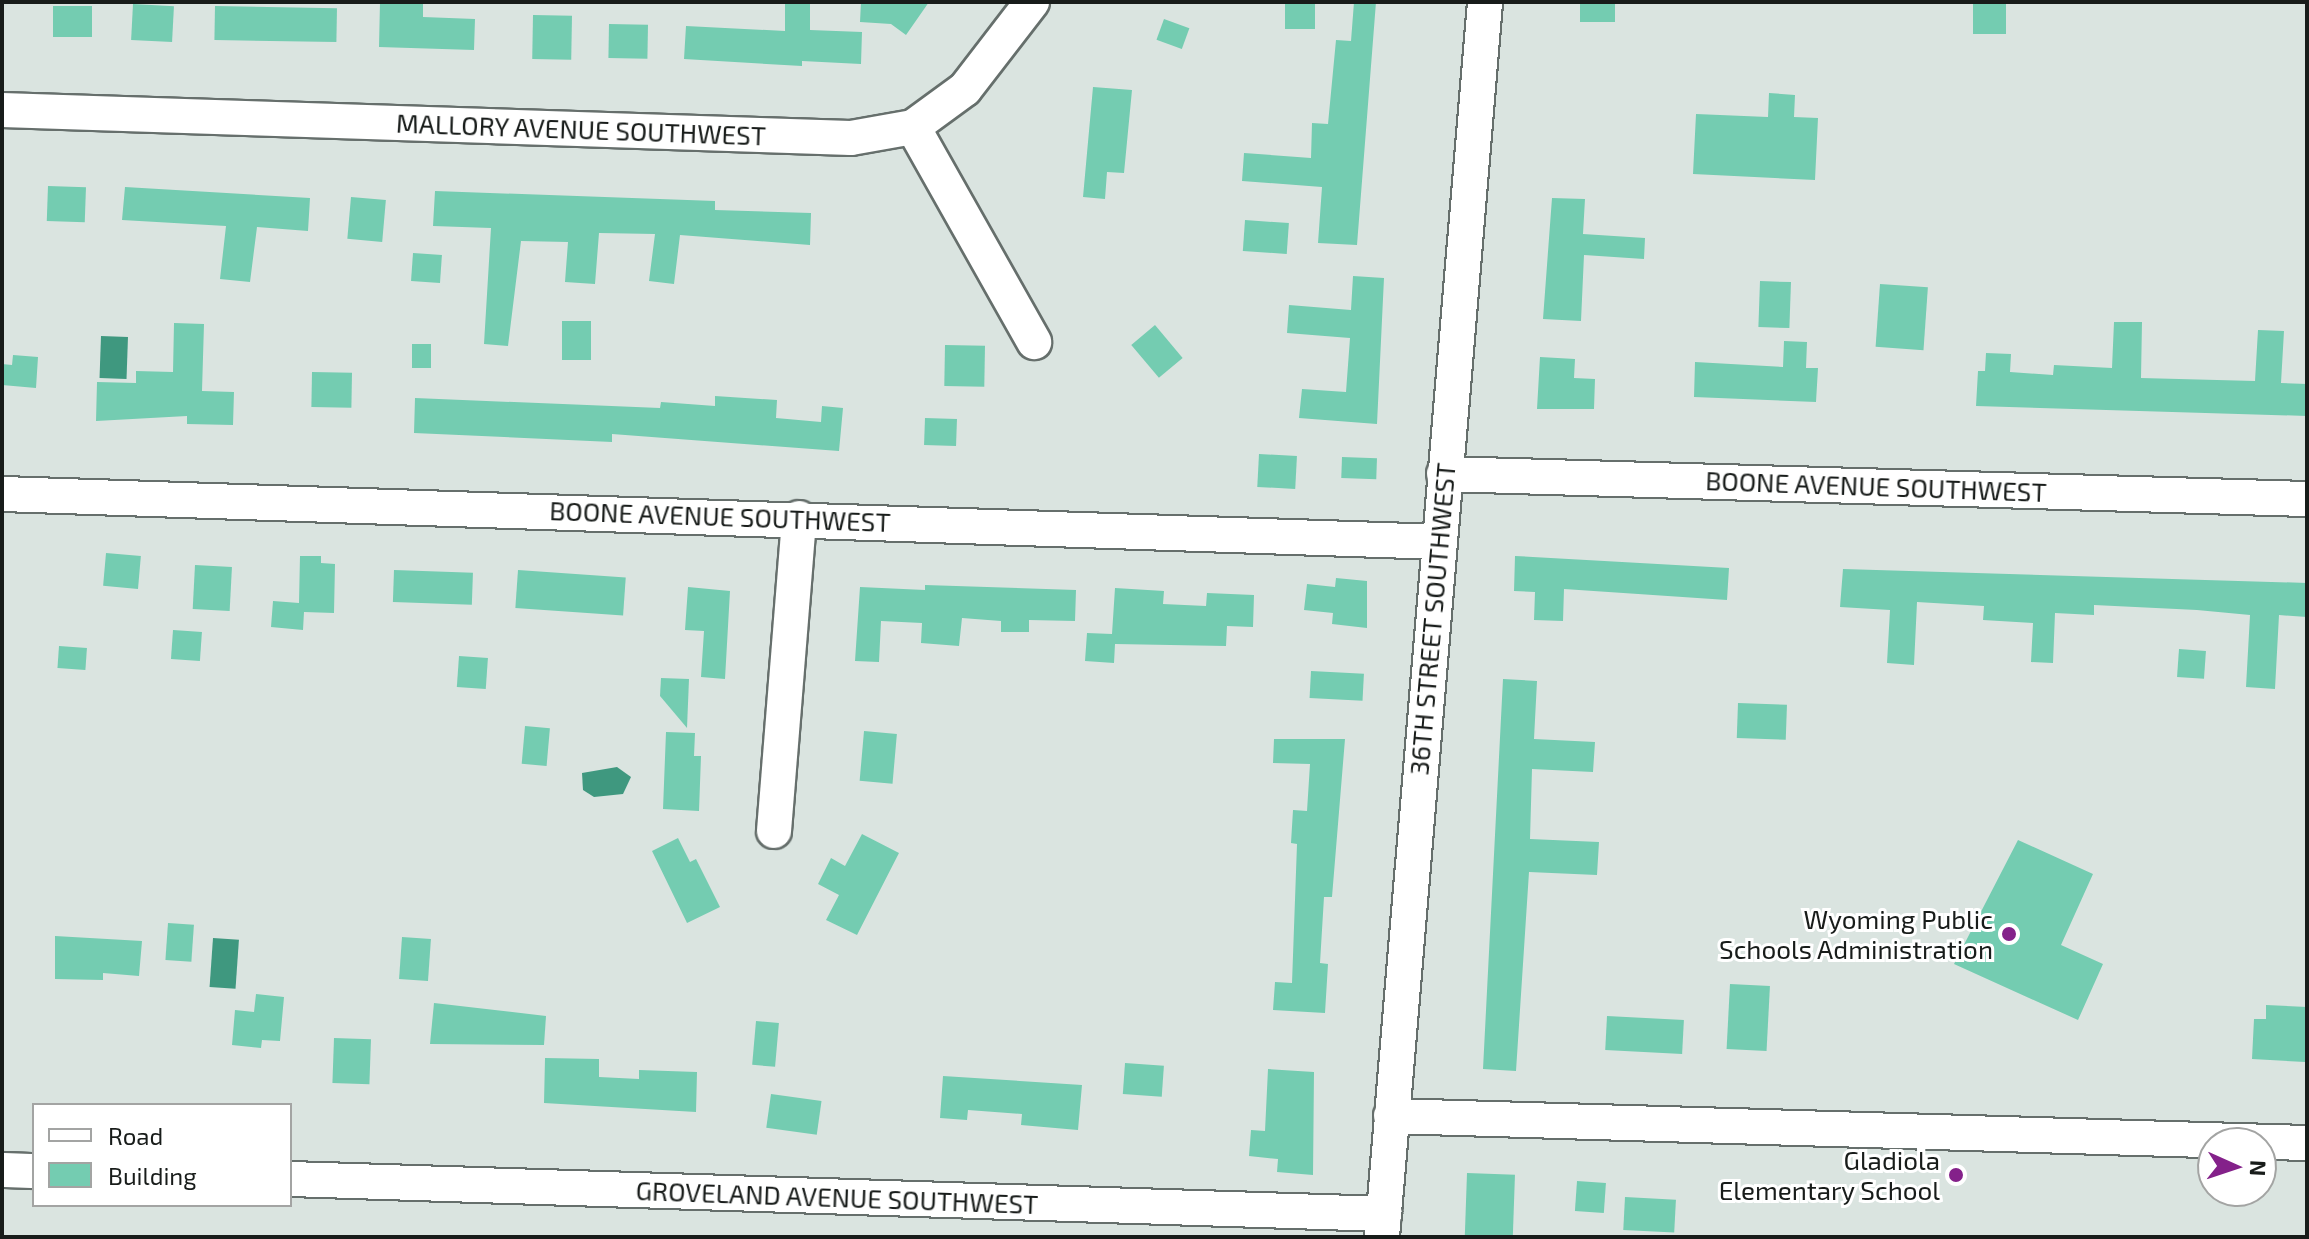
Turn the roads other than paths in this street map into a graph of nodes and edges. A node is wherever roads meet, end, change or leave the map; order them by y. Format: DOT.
graph roads {
  1 [pos="1032,2"];
  2 [pos="1485,2"];
  3 [pos="2,110"];
  4 [pos="913,127"];
  5 [pos="1034,342"];
  6 [pos="1444,474"];
  7 [pos="2,494"];
  8 [pos="2307,499"];
  9 [pos="799,518"];
  10 [pos="1438,542"];
  11 [pos="774,831"];
  12 [pos="1391,1116"];
  13 [pos="2307,1143"];
  14 [pos="2,1170"];
  15 [pos="32,1171"];
  16 [pos="292,1179"];
  17 [pos="1383,1225"];
  1 -- 4 [label="street"];
  2 -- 6 [label="street, 36TH STREET SOUTHWEST"];
  3 -- 4 [label="street, MALLORY AVENUE SOUTHWEST"];
  4 -- 5 [label="street"];
  6 -- 8 [label="street, BOONE AVENUE SOUTHWEST"];
  6 -- 10 [label="street, 36TH STREET SOUTHWEST"];
  7 -- 9 [label="street, BOONE AVENUE SOUTHWEST"];
  9 -- 10 [label="street, BOONE AVENUE SOUTHWEST"];
  9 -- 11 [label="street"];
  10 -- 12 [label="street, 36TH STREET SOUTHWEST"];
  12 -- 13 [label="street"];
  12 -- 17 [label="street, 36TH STREET SOUTHWEST"];
  14 -- 15 [label="street"];
  16 -- 17 [label="street, GROVELAND AVENUE SOUTHWEST"];
}
